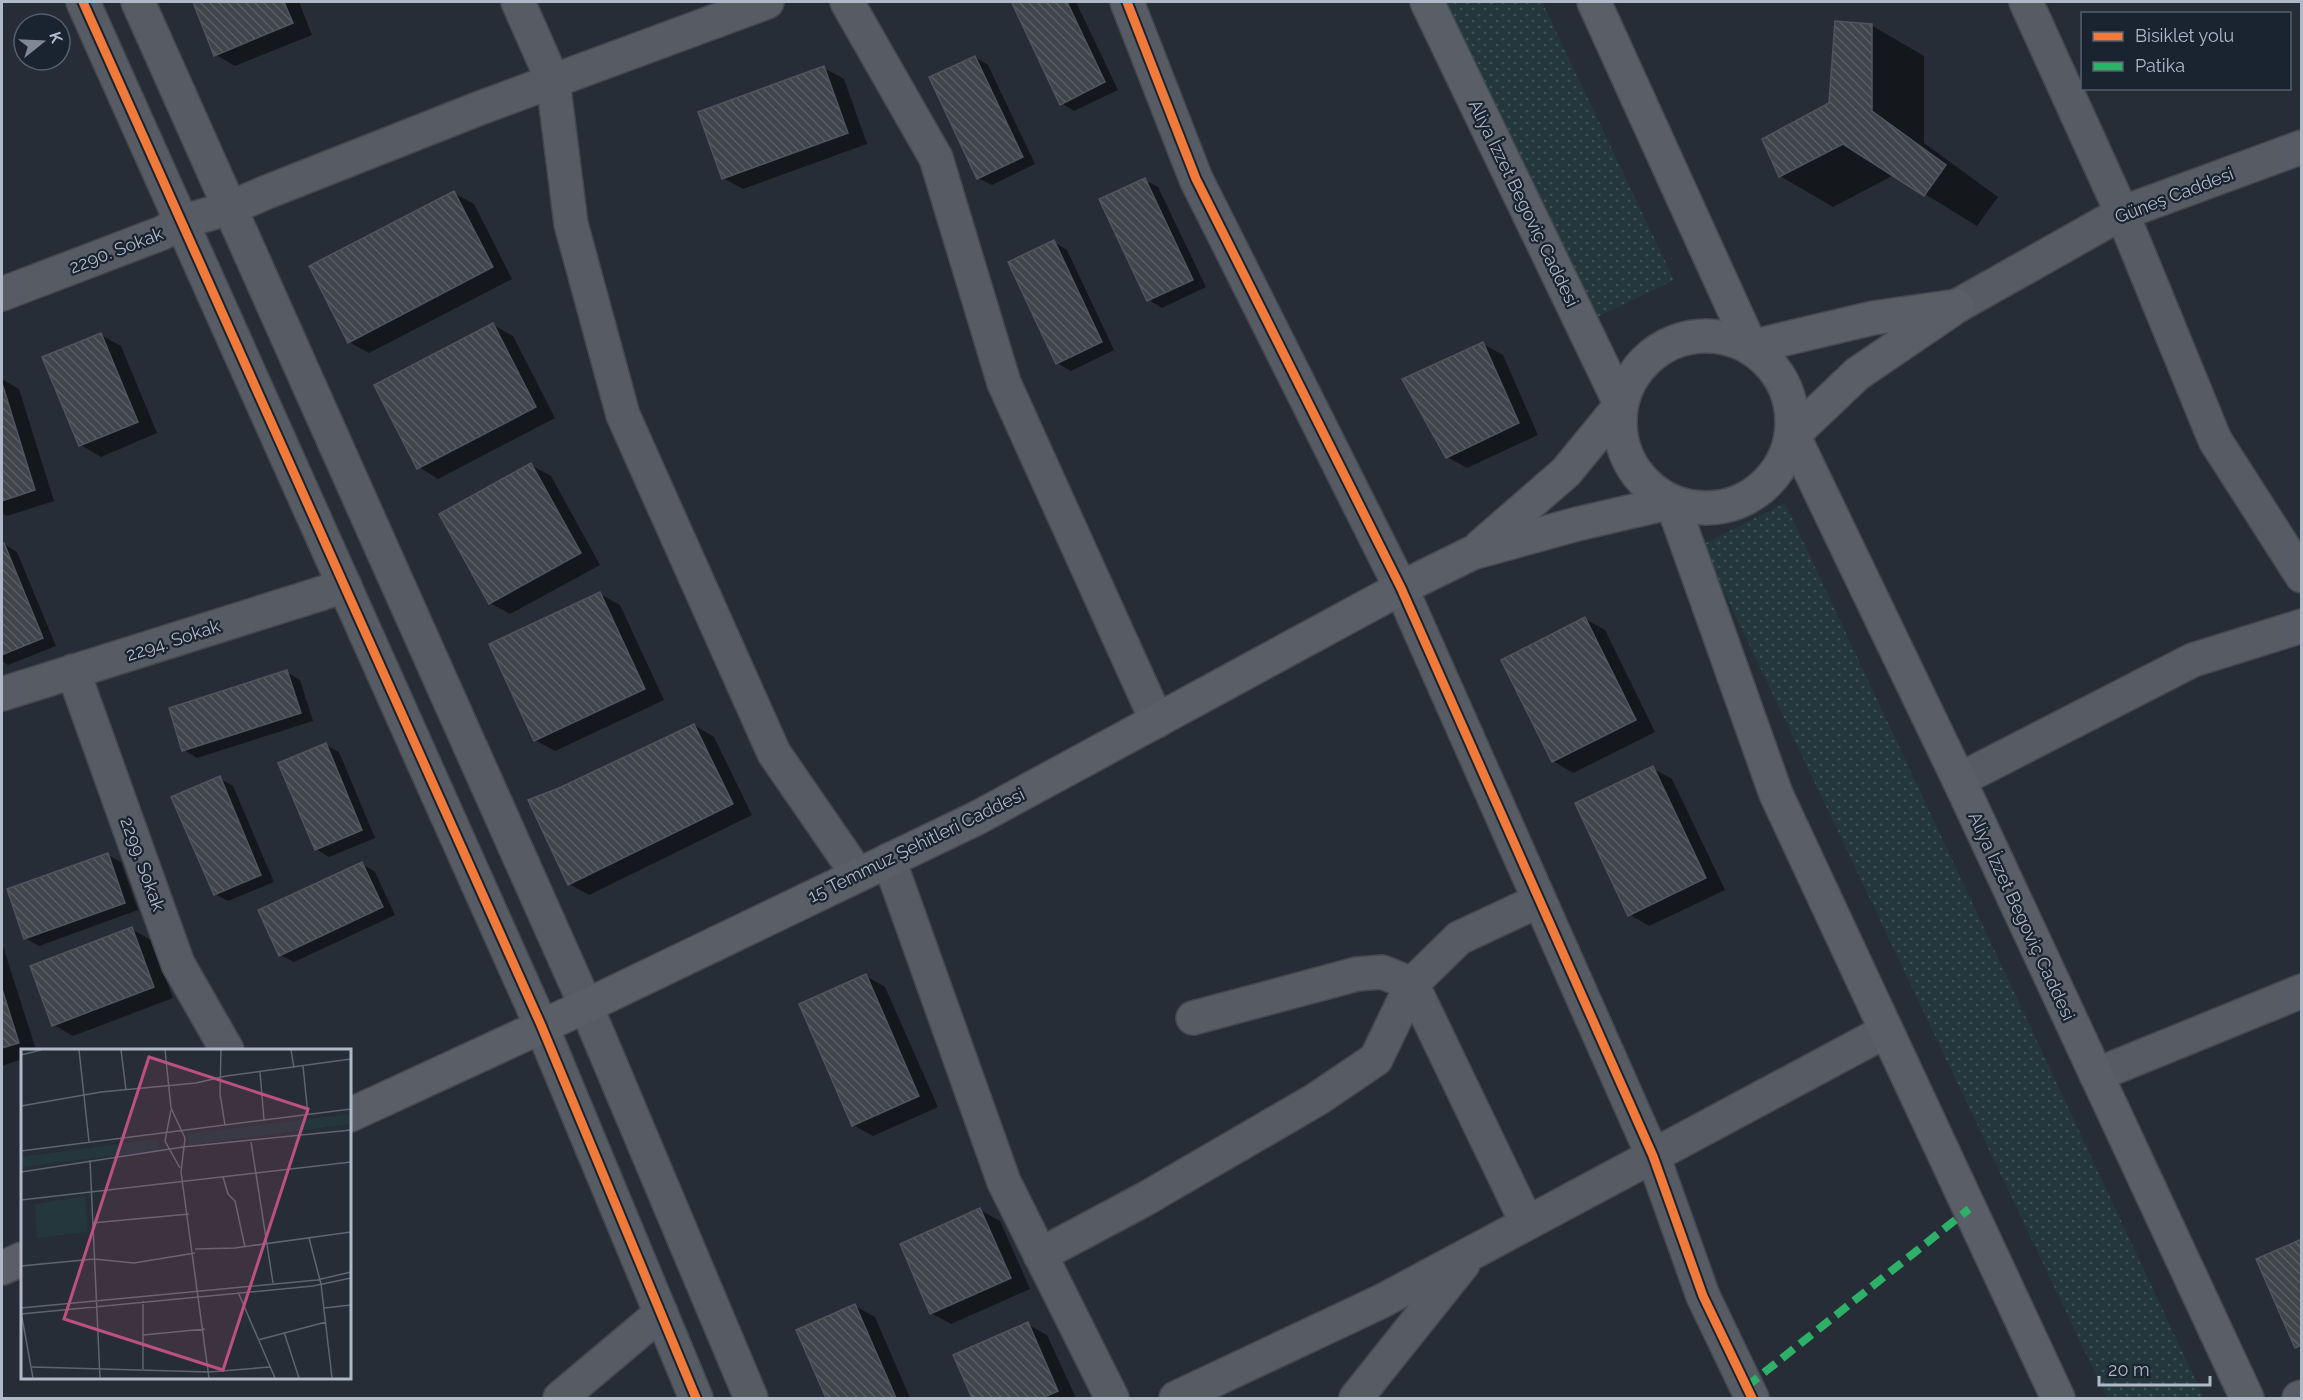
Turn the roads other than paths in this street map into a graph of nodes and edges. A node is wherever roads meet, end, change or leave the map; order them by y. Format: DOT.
graph roads {
  1 [pos="82,2"];
  2 [pos="138,2"];
  3 [pos="518,2"];
  4 [pos="767,2"];
  5 [pos="848,2"];
  6 [pos="1127,2"];
  7 [pos="1427,2"];
  8 [pos="1594,2"];
  9 [pos="2026,2"];
  10 [pos="553,81"];
  11 [pos="2301,147"];
  12 [pos="230,208"];
  13 [pos="2122,213"];
  14 [pos="181,222"];
  15 [pos="2,294"];
  16 [pos="1957,306"];
  17 [pos="1751,347"];
  18 [pos="1621,405"];
  19 [pos="1792,435"];
  20 [pos="1672,502"];
  21 [pos="1472,554"];
  22 [pos="2301,576"];
  23 [pos="345,586"];
  24 [pos="1401,588"];
  25 [pos="2301,626"];
  26 [pos="73,672"];
  27 [pos="2,694"];
  28 [pos="1157,721"];
  29 [pos="1959,780"];
  30 [pos="888,860"];
  31 [pos="858,875"];
  32 [pos="1538,901"];
  33 [pos="1412,984"];
  34 [pos="2301,991"];
  35 [pos="586,1006"];
  36 [pos="1193,1018"];
  37 [pos="542,1025"];
  38 [pos="1886,1031"];
  39 [pos="226,1049"];
  40 [pos="2096,1075"];
  41 [pos="351,1115"];
  42 [pos="1653,1156"];
  43 [pos="1527,1223"];
  44 [pos="1471,1253"];
  45 [pos="1040,1255"];
  46 [pos="21,1259"];
  47 [pos="2,1268"];
  48 [pos="661,1313"];
  49 [pos="560,1398"];
  50 [pos="696,1398"];
  51 [pos="751,1398"];
  52 [pos="1112,1398"];
  53 [pos="1176,1398"];
  54 [pos="1356,1398"];
  55 [pos="1752,1398"];
  56 [pos="2058,1398"];
  57 [pos="2247,1398"];
  1 -- 14 [label="street"];
  2 -- 12 [label="street"];
  3 -- 10 [label="street"];
  4 -- 10 [label="street, 2290. Sokak"];
  5 -- 28 [label="street"];
  6 -- 24 [label="street"];
  7 -- 18 [label="main road, Aliya İzzet Begoviç Caddesi"];
  8 -- 17 [label="main road"];
  9 -- 13 [label="street"];
  10 -- 12 [label="street, 2290. Sokak"];
  10 -- 31 [label="street"];
  11 -- 13 [label="street, Güneş Caddesi"];
  12 -- 14 [label="street, 2290. Sokak"];
  12 -- 35 [label="street"];
  13 -- 16 [label="street, Güneş Caddesi"];
  13 -- 22 [label="street"];
  14 -- 15 [label="street, 2290. Sokak"];
  14 -- 23 [label="street"];
  16 -- 17 [label="main road"];
  16 -- 19 [label="main road"];
  17 -- 18 [label="main road"];
  17 -- 19 [label="main road"];
  18 -- 20 [label="main road"];
  18 -- 21 [label="main road"];
  19 -- 20 [label="main road"];
  19 -- 29 [label="main road, Aliya İzzet Begoviç Caddesi"];
  20 -- 21 [label="main road"];
  20 -- 38 [label="main road"];
  21 -- 24 [label="main road, 15 Temmuz Şehitleri Caddesi"];
  23 -- 26 [label="street, 2294. Sokak"];
  23 -- 37 [label="street"];
  24 -- 28 [label="main road, 15 Temmuz Şehitleri Caddesi"];
  24 -- 32 [label="street"];
  25 -- 29 [label="street"];
  26 -- 27 [label="street, 2294. Sokak"];
  26 -- 39 [label="street, 2299. Sokak"];
  28 -- 30 [label="main road, 15 Temmuz Şehitleri Caddesi"];
  29 -- 40 [label="main road, Aliya İzzet Begoviç Caddesi"];
  30 -- 31 [label="main road, 15 Temmuz Şehitleri Caddesi"];
  30 -- 45 [label="street"];
  31 -- 35 [label="main road, 15 Temmuz Şehitleri Caddesi"];
  32 -- 33 [label="street"];
  32 -- 42 [label="street"];
  33 -- 36 [label="street"];
  33 -- 43 [label="street"];
  33 -- 45 [label="street"];
  34 -- 40 [label="street"];
  35 -- 37 [label="main road, 15 Temmuz Şehitleri Caddesi"];
  35 -- 51 [label="street"];
  37 -- 41 [label="main road, 15 Temmuz Şehitleri Caddesi"];
  37 -- 48 [label="street"];
  38 -- 42 [label="street"];
  38 -- 56 [label="main road"];
  40 -- 57 [label="main road, Aliya İzzet Begoviç Caddesi"];
  42 -- 43 [label="street"];
  42 -- 55 [label="street"];
  43 -- 44 [label="street"];
  44 -- 53 [label="street"];
  44 -- 54 [label="street"];
  45 -- 52 [label="street"];
  46 -- 47 [label="main road"];
  48 -- 49 [label="street"];
  48 -- 50 [label="street"];
}
